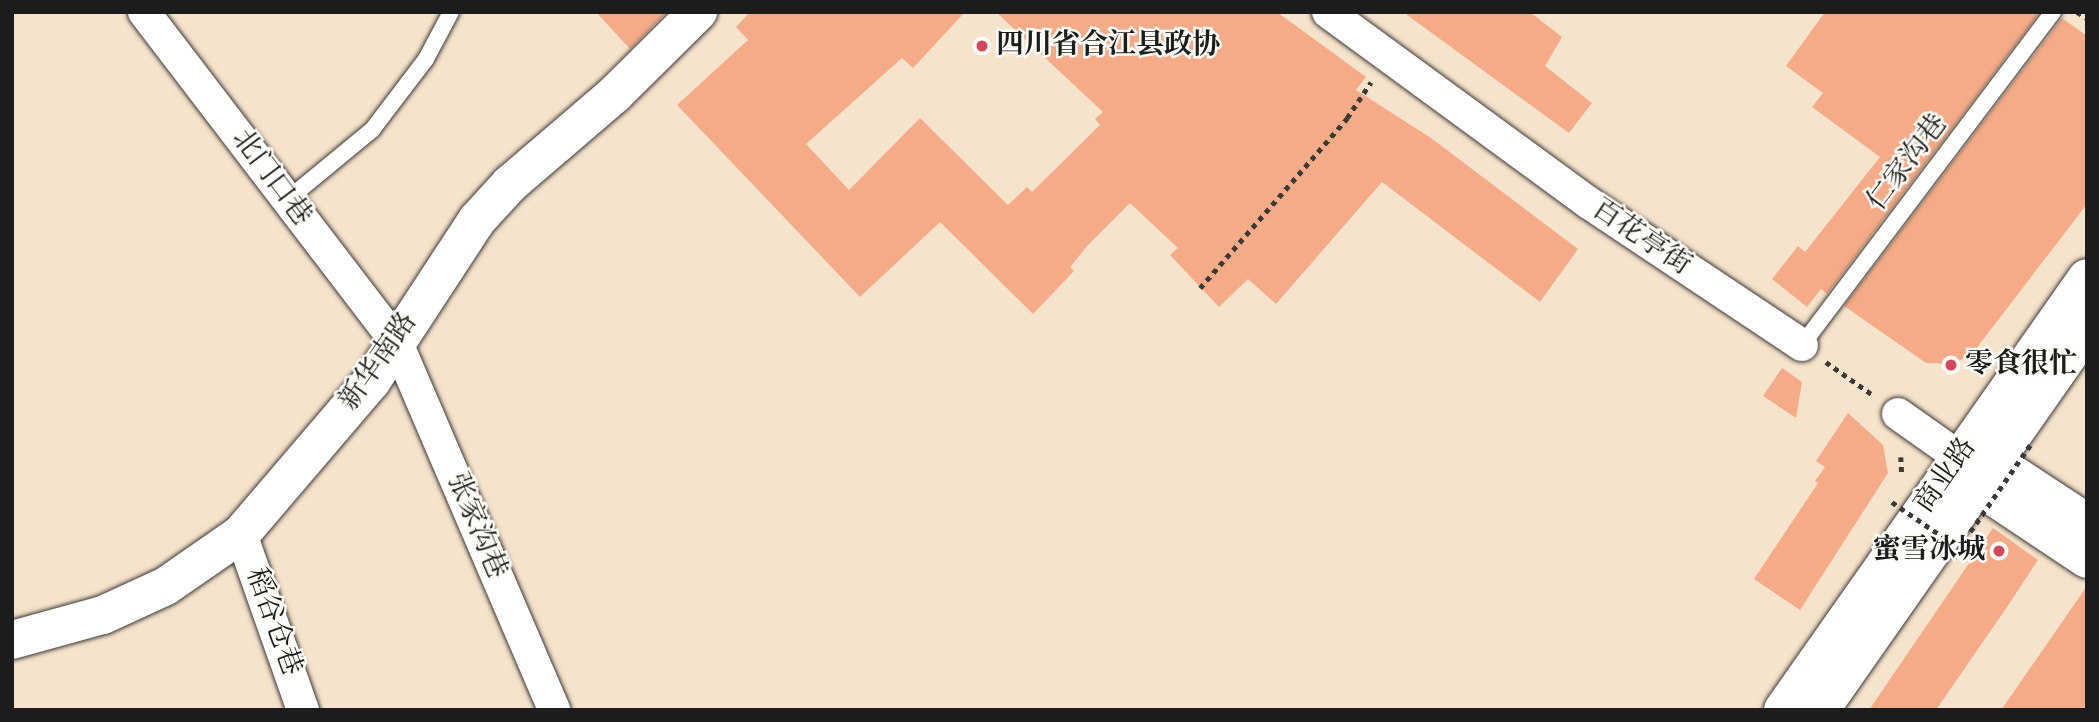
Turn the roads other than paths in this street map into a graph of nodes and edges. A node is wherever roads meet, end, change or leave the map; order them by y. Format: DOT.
graph roads {
  1 [pos="144,12"];
  2 [pos="451,12"];
  3 [pos="698,12"];
  4 [pos="1328,12"];
  5 [pos="2053,12"];
  6 [pos="288,200"];
  7 [pos="2087,278"];
  8 [pos="2087,329"];
  9 [pos="397,343"];
  10 [pos="1802,345"];
  11 [pos="1898,414"];
  12 [pos="1976,468"];
  13 [pos="2087,523"];
  14 [pos="241,534"];
  15 [pos="2087,559"];
  16 [pos="12,640"];
  17 [pos="303,710"];
  18 [pos="554,710"];
  19 [pos="1783,710"];
  20 [pos="1820,710"];
  1 -- 6 [label="street, 北门口巷"];
  2 -- 6 [label="lane"];
  3 -- 9 [label="street, 新华南路"];
  4 -- 10 [label="street, 百花亭街"];
  5 -- 10 [label="lane, 仁家沟巷"];
  6 -- 9 [label="street, 北门口巷"];
  7 -- 12 [label="street, 商业路"];
  8 -- 12 [label="street, 商业路"];
  9 -- 14 [label="street, 新华南路"];
  9 -- 18 [label="street, 张家沟巷"];
  11 -- 12 [label="street"];
  12 -- 13 [label="street"];
  12 -- 15 [label="street"];
  12 -- 19 [label="street, 商业路"];
  12 -- 20 [label="street, 商业路"];
  14 -- 16 [label="street, 新华南路"];
  14 -- 17 [label="street, 稻谷仓巷"];
}
